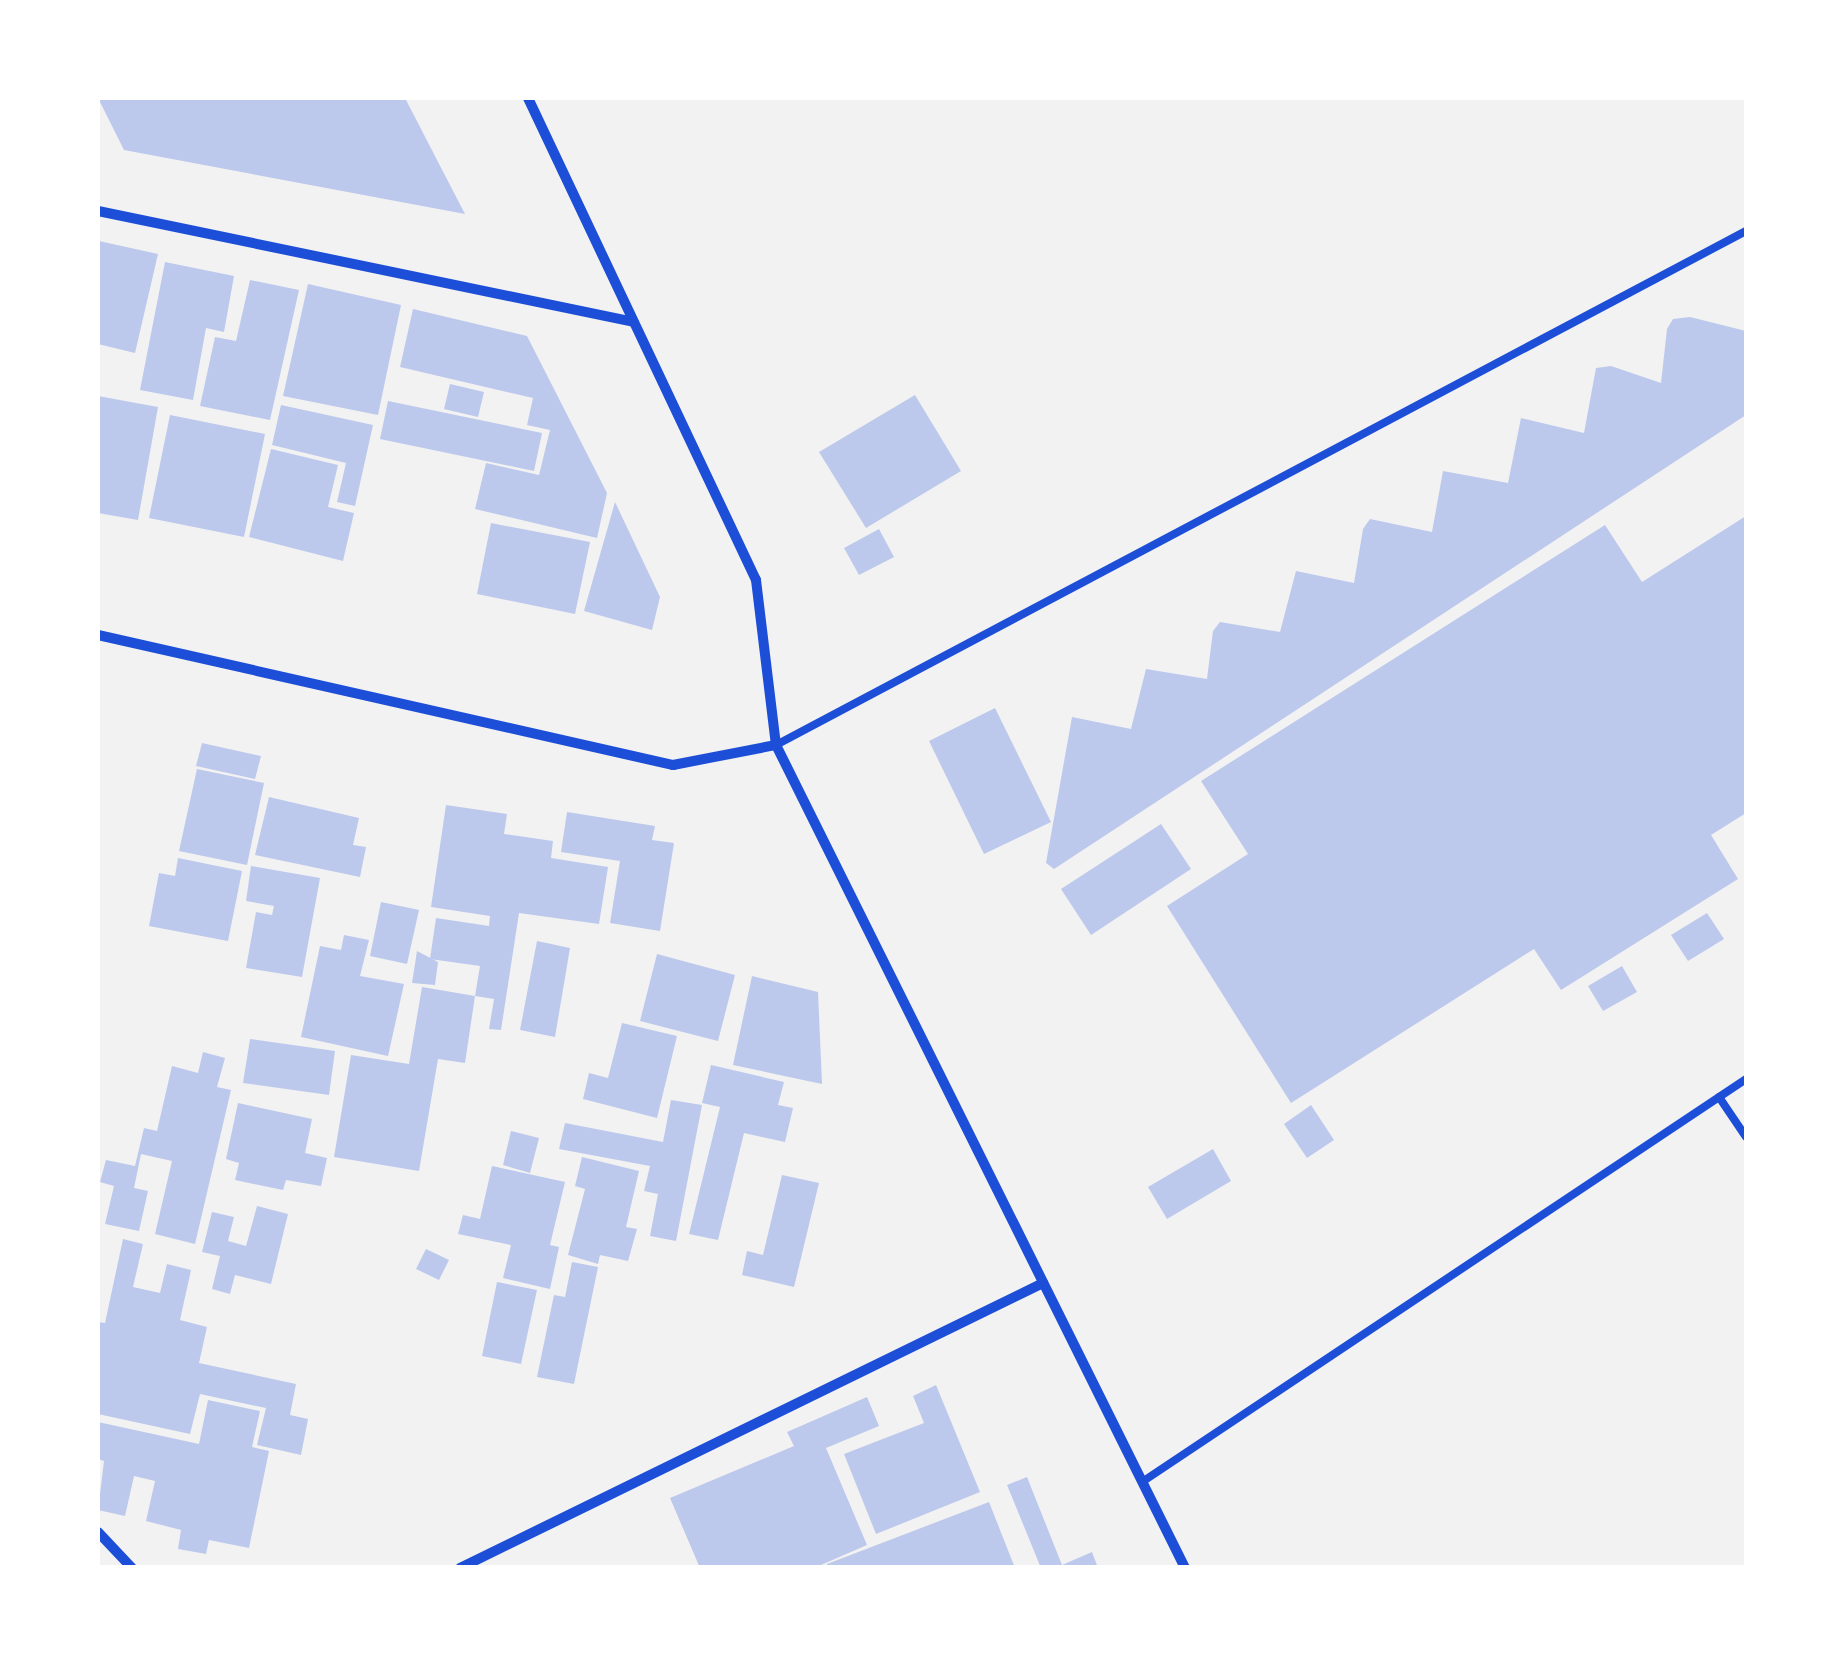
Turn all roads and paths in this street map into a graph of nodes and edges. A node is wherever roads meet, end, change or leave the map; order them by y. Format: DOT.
graph roads {
  1 [pos="528,98"];
  2 [pos="98,212"];
  3 [pos="1746,232"];
  4 [pos="634,322"];
  5 [pos="98,635"];
  6 [pos="776,745"];
  7 [pos="1746,1079"];
  8 [pos="1719,1097"];
  9 [pos="1746,1137"];
  10 [pos="1044,1283"];
  11 [pos="1142,1482"];
  12 [pos="98,1532"];
  13 [pos="132,1568"];
  14 [pos="460,1568"];
  15 [pos="1185,1568"];
  1 -- 4 [label="street"];
  2 -- 4 [label="street"];
  3 -- 6 [label="lane"];
  4 -- 6 [label="street"];
  5 -- 6 [label="street"];
  6 -- 10 [label="street"];
  7 -- 8 [label="lane"];
  8 -- 9 [label="lane"];
  8 -- 11 [label="lane"];
  10 -- 11 [label="street"];
  10 -- 14 [label="street"];
  11 -- 15 [label="street"];
  12 -- 13 [label="street"];
}
